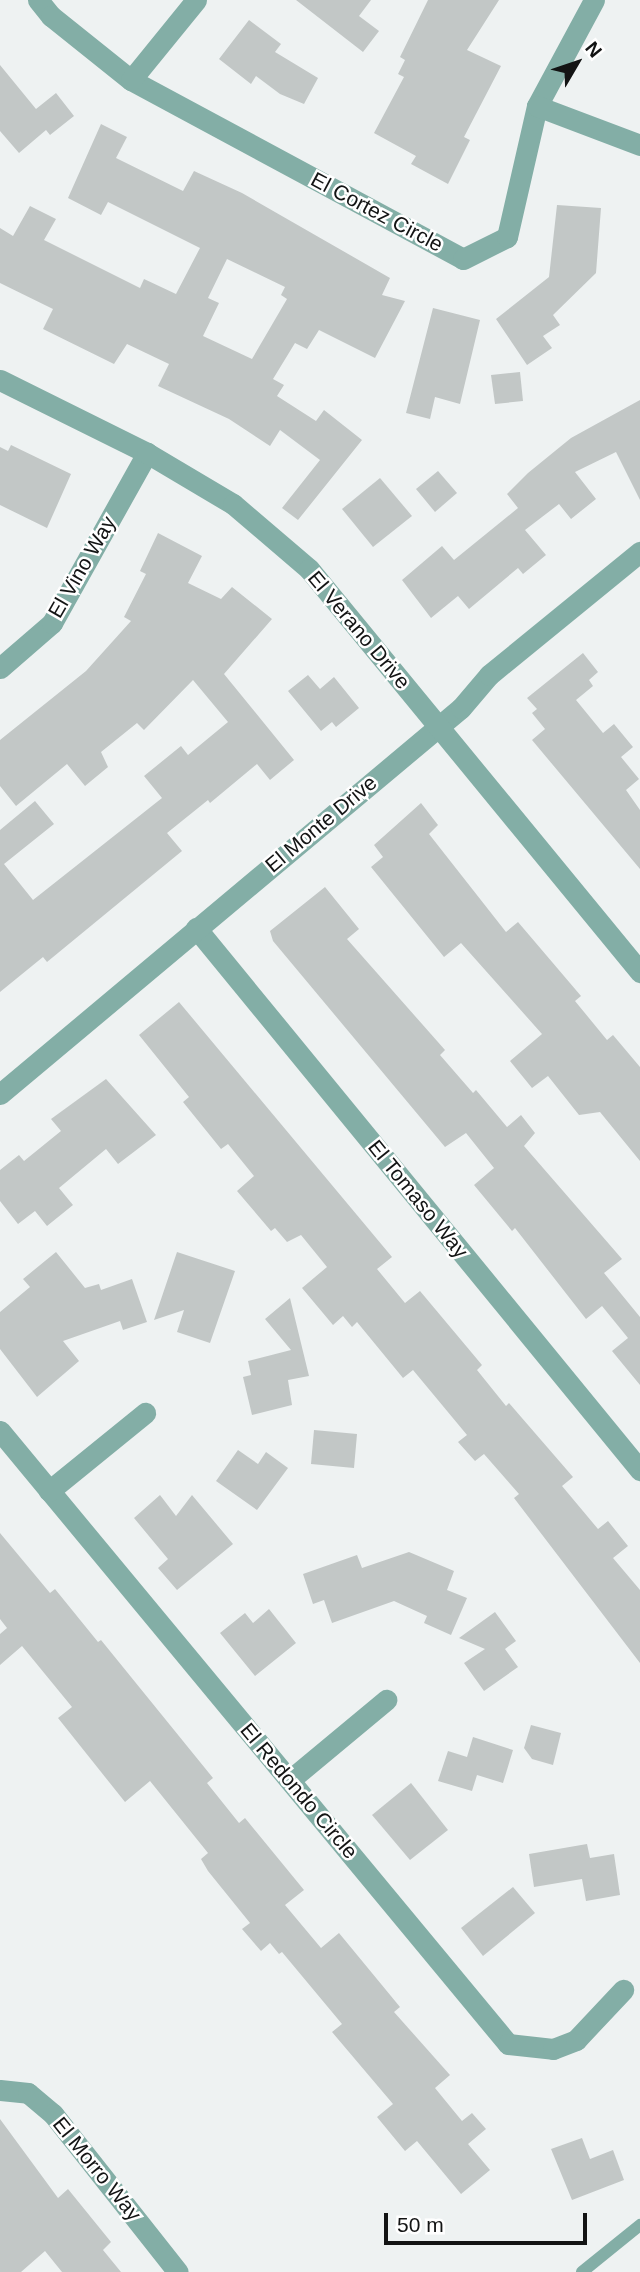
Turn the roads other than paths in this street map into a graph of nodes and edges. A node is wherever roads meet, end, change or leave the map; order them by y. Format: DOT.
graph roads {
  1 [pos="38,0"];
  2 [pos="196,0"];
  3 [pos="594,0"];
  4 [pos="131,80"];
  5 [pos="537,106"];
  6 [pos="640,145"];
  7 [pos="0,380"];
  8 [pos="147,453"];
  9 [pos="640,552"];
  10 [pos="0,668"];
  11 [pos="439,727"];
  12 [pos="196,928"];
  13 [pos="640,972"];
  14 [pos="0,1094"];
  15 [pos="145,1413"];
  16 [pos="0,1431"];
  17 [pos="640,1470"];
  18 [pos="49,1491"];
  19 [pos="386,1700"];
  20 [pos="291,1779"];
  21 [pos="623,1990"];
  22 [pos="0,2090"];
  23 [pos="640,2225"];
  24 [pos="178,2272"];
  25 [pos="582,2272"];
  1 -- 4 [label="street, El Cortez Circle"];
  2 -- 4 [label="street"];
  3 -- 5 [label="street, El Cortez Circle"];
  4 -- 5 [label="street, El Cortez Circle"];
  5 -- 6 [label="street"];
  7 -- 8 [label="street, El Verano Drive"];
  8 -- 10 [label="street, El Vino Way"];
  8 -- 11 [label="street, El Verano Drive"];
  9 -- 11 [label="street, El Monte Drive"];
  11 -- 12 [label="street, El Monte Drive"];
  11 -- 13 [label="street, El Verano Drive"];
  12 -- 14 [label="street, El Monte Drive"];
  12 -- 17 [label="street, El Tomaso Way"];
  15 -- 18 [label="street"];
  16 -- 18 [label="street, El Redondo Circle"];
  18 -- 20 [label="street, El Redondo Circle"];
  19 -- 20 [label="street"];
  20 -- 21 [label="street, El Redondo Circle"];
  22 -- 24 [label="street, El Morro Way"];
  23 -- 25 [label="lane"];
}
